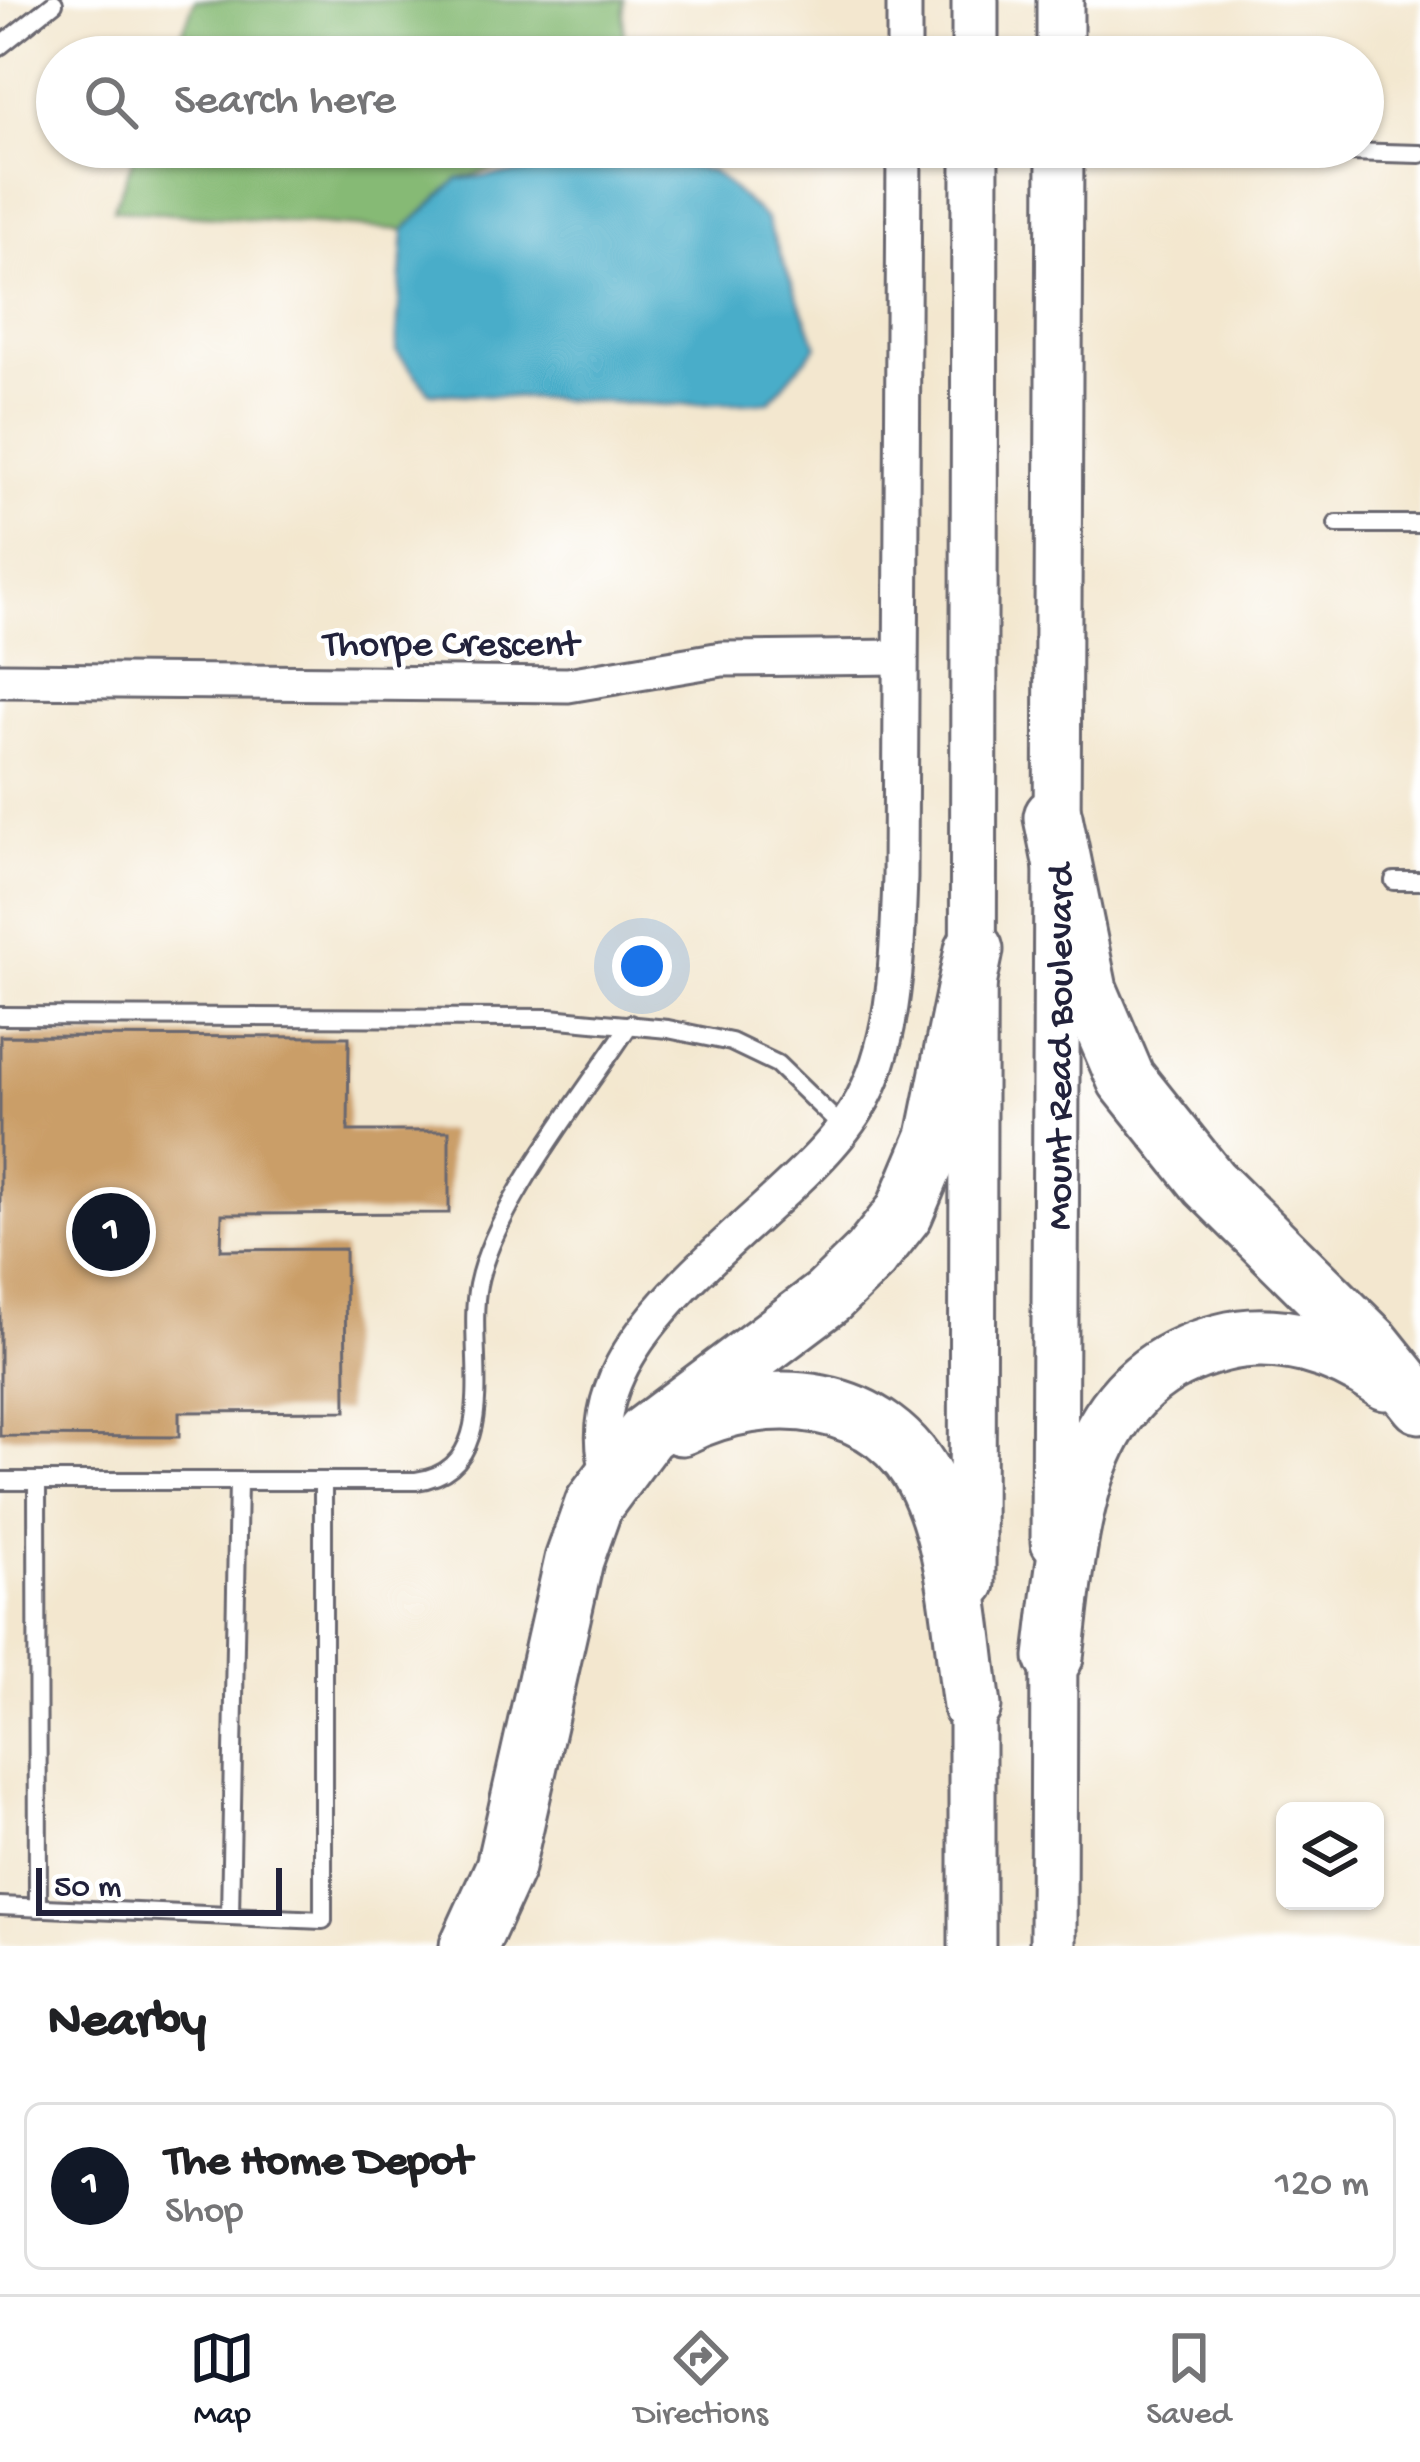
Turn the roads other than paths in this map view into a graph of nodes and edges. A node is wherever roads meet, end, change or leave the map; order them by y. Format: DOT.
graph roads {
  1 [pos="904,0"];
  2 [pos="975,0"];
  3 [pos="1060,0"];
  4 [pos="54,3"];
  5 [pos="904,36"];
  6 [pos="975,36"];
  7 [pos="1060,36"];
  8 [pos="0,46"];
  9 [pos="1384,153"];
  10 [pos="1420,154"];
  11 [pos="904,168"];
  12 [pos="975,168"];
  13 [pos="1060,168"];
  14 [pos="1337,524"];
  15 [pos="1420,524"];
  16 [pos="900,657"];
  17 [pos="0,680"];
  18 [pos="1053,817"];
  19 [pos="1394,880"];
  20 [pos="1420,881"];
  21 [pos="974,950"];
  22 [pos="0,1016"];
  23 [pos="630,1024"];
  24 [pos="843,1128"];
  25 [pos="1420,1407"];
  26 [pos="610,1478"];
  27 [pos="0,1481"];
  28 [pos="37,1481"];
  29 [pos="238,1481"];
  30 [pos="323,1481"];
  31 [pos="1054,1657"];
  32 [pos="971,1706"];
  33 [pos="516,1825"];
  34 [pos="0,1906"];
  35 [pos="38,1908"];
  36 [pos="230,1916"];
  37 [pos="469,1946"];
  38 [pos="523,1946"];
  39 [pos="972,1946"];
  40 [pos="1053,1946"];
  1 -- 5 [label="street"];
  2 -- 6 [label="main road"];
  3 -- 7 [label="main road"];
  4 -- 8 [label="lane"];
  9 -- 10 [label="lane"];
  11 -- 16 [label="street"];
  12 -- 21 [label="main road, Mount Read Boulevard"];
  13 -- 18 [label="main road, Mount Read Boulevard"];
  14 -- 15 [label="lane"];
  16 -- 17 [label="street, Thorpe Crescent"];
  16 -- 24 [label="street"];
  18 -- 25 [label="highway"];
  18 -- 31 [label="main road, Mount Read Boulevard"];
  19 -- 20 [label="lane"];
  21 -- 26 [label="highway"];
  21 -- 32 [label="main road, Mount Read Boulevard"];
  22 -- 23 [label="lane"];
  23 -- 24 [label="lane"];
  23 -- 30 [label="lane"];
  24 -- 26 [label="street"];
  25 -- 31 [label="highway"];
  26 -- 32 [label="highway"];
  26 -- 33 [label="highway"];
  27 -- 28 [label="lane"];
  28 -- 29 [label="lane"];
  28 -- 35 [label="lane"];
  29 -- 30 [label="lane"];
  29 -- 36 [label="lane"];
  30 -- 36 [label="lane"];
  31 -- 40 [label="main road, Mount Read Boulevard"];
  32 -- 39 [label="main road, Mount Read Boulevard"];
  33 -- 37 [label="highway"];
  33 -- 38 [label="highway"];
  34 -- 35 [label="lane"];
  35 -- 36 [label="lane"];
}
